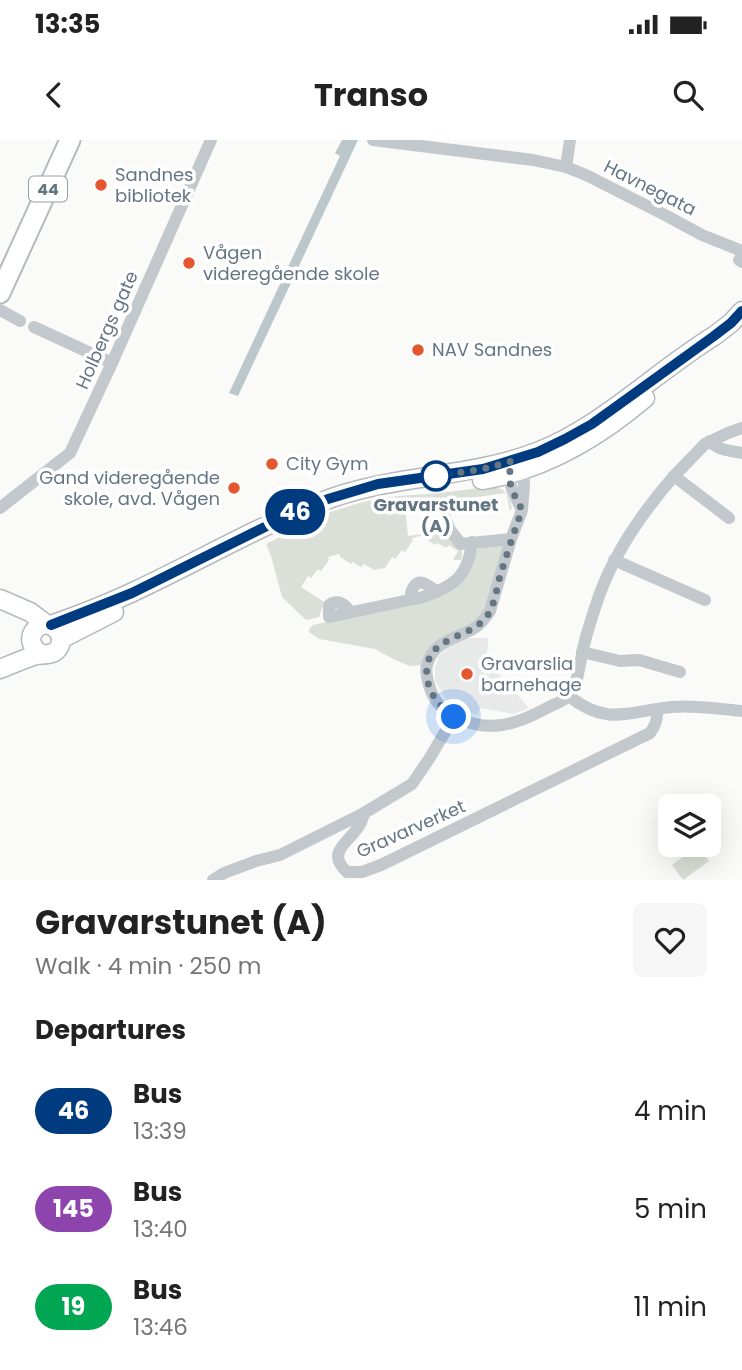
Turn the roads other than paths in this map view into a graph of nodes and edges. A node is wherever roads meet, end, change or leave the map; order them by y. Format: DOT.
graph roads {
  1 [pos="69,140"];
  2 [pos="211,140"];
  3 [pos="373,140"];
  4 [pos="570,140"];
  5 [pos="424,144"];
  6 [pos="566,167"];
  7 [pos="741,258"];
  8 [pos="0,293"];
  9 [pos="0,310"];
  10 [pos="742,311"];
  11 [pos="20,321"];
  12 [pos="742,323"];
  13 [pos="34,327"];
  14 [pos="112,363"];
  15 [pos="742,428"];
  16 [pos="710,441"];
  17 [pos="742,453"];
  18 [pos="514,469"];
  19 [pos="674,476"];
  20 [pos="0,508"];
  21 [pos="445,518"];
  22 [pos="729,518"];
  23 [pos="511,539"];
  24 [pos="472,542"];
  25 [pos="614,560"];
  26 [pos="705,600"];
  27 [pos="5,601"];
  28 [pos="329,617"];
  29 [pos="53,629"];
  30 [pos="34,643"];
  31 [pos="582,652"];
  32 [pos="0,658"];
  33 [pos="0,669"];
  34 [pos="680,672"];
  35 [pos="569,696"];
  36 [pos="657,709"];
  37 [pos="742,711"];
  38 [pos="454,717"];
  39 [pos="364,813"];
  40 [pos="345,876"];
  41 [pos="213,880"];
  1 -- 8 [label="main road, 44"];
  2 -- 14 [label="street, Holbergs gate"];
  3 -- 5 [label="street, Havnegata"];
  4 -- 6 [label="street"];
  5 -- 6 [label="street, Havnegata"];
  6 -- 7 [label="street, Havnegata"];
  9 -- 11 [label="street"];
  10 -- 18 [label="main road"];
  12 -- 18 [label="main road"];
  13 -- 14 [label="street"];
  14 -- 20 [label="street, Holbergs gate"];
  15 -- 16 [label="street"];
  16 -- 17 [label="street"];
  16 -- 19 [label="street"];
  18 -- 23 [label="street"];
  18 -- 29 [label="main road"];
  19 -- 22 [label="street"];
  19 -- 25 [label="street"];
  21 -- 24 [label="street"];
  23 -- 24 [label="street"];
  23 -- 38 [label="street"];
  24 -- 28 [label="street"];
  25 -- 26 [label="street"];
  25 -- 31 [label="street"];
  27 -- 29 [label="main road"];
  27 -- 30 [label="main road"];
  29 -- 30 [label="main road"];
  29 -- 30 [label="main road"];
  30 -- 32 [label="main road"];
  30 -- 33 [label="main road"];
  31 -- 34 [label="street"];
  31 -- 35 [label="street"];
  35 -- 36 [label="street"];
  35 -- 38 [label="street"];
  36 -- 37 [label="street"];
  36 -- 40 [label="street, Gravarverket"];
  38 -- 39 [label="street, Gravarverket"];
  39 -- 40 [label="street, Gravarverket"];
  39 -- 41 [label="street"];
}
